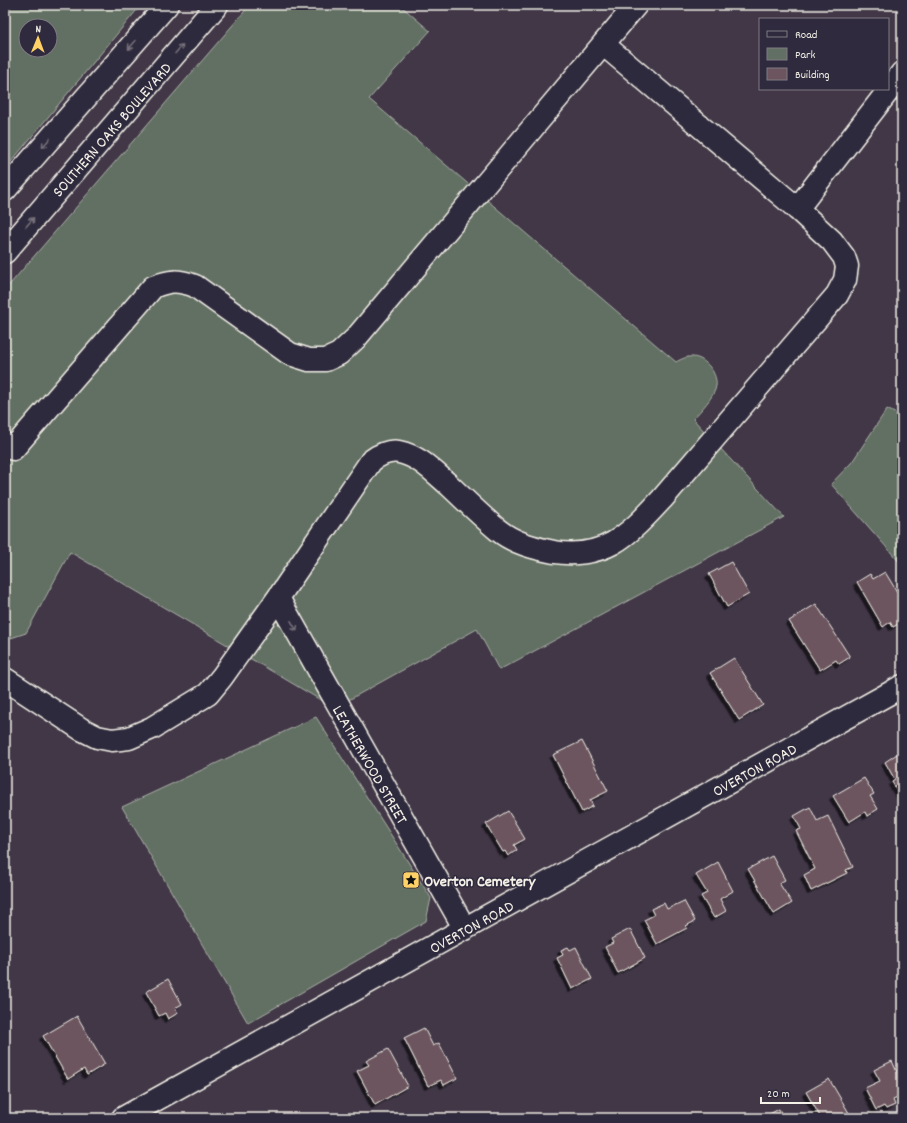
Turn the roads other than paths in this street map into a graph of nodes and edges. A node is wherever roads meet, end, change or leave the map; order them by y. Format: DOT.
graph roads {
  1 [pos="167,5"];
  2 [pos="217,5"];
  3 [pos="636,5"];
  4 [pos="603,44"];
  5 [pos="902,73"];
  6 [pos="889,90"];
  7 [pos="889,90"];
  8 [pos="5,190"];
  9 [pos="797,209"];
  10 [pos="5,252"];
  11 [pos="8,452"];
  12 [pos="278,598"];
  13 [pos="5,679"];
  14 [pos="902,686"];
  15 [pos="465,929"];
  16 [pos="123,1118"];
  1 -- 8 [label="street, one-way"];
  10 -- 2 [label="street, SOUTHERN OAKS BOULEVARD, one-way"];
  3 -- 4 [label="street"];
  4 -- 9 [label="street"];
  4 -- 11 [label="street"];
  5 -- 7 [label="street"];
  6 -- 9 [label="street"];
  9 -- 12 [label="street"];
  12 -- 13 [label="street"];
  12 -- 15 [label="street, LEATHERWOOD STREET, one-way"];
  14 -- 15 [label="street, OVERTON ROAD"];
  15 -- 16 [label="street, OVERTON ROAD"];
}
